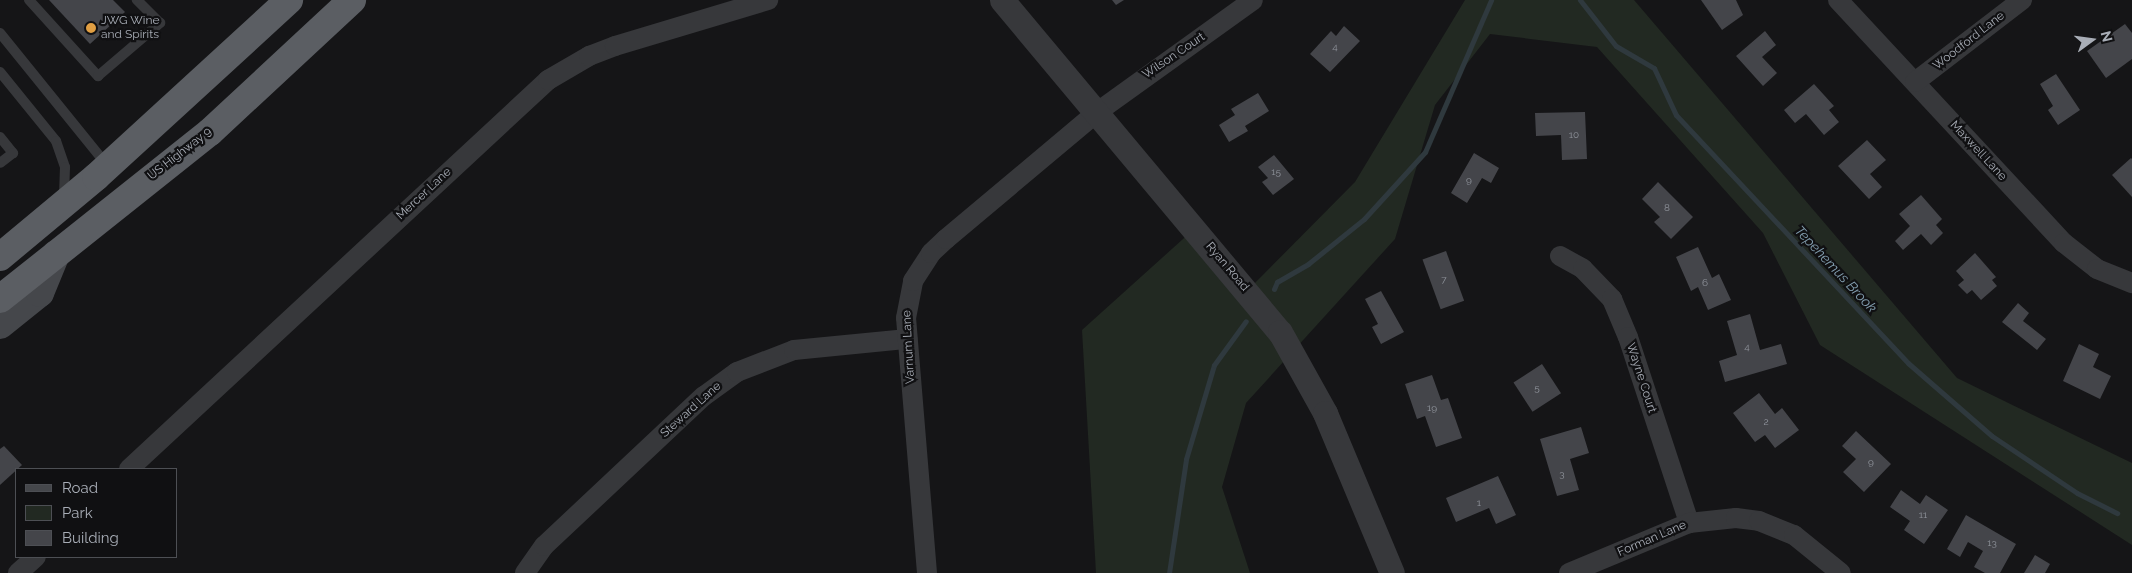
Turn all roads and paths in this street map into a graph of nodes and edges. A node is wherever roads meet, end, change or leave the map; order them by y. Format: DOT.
graph roads {
  1 [pos="29,0"];
  2 [pos="137,0"];
  3 [pos="289,0"];
  4 [pos="352,0"];
  5 [pos="768,0"];
  6 [pos="1002,0"];
  7 [pos="1253,0"];
  8 [pos="1838,0"];
  9 [pos="2022,0"];
  10 [pos="0,33"];
  11 [pos="0,72"];
  12 [pos="1915,82"];
  13 [pos="1096,113"];
  14 [pos="0,137"];
  15 [pos="0,163"];
  16 [pos="108,166"];
  17 [pos="64,205"];
  18 [pos="56,254"];
  19 [pos="1560,256"];
  20 [pos="0,257"];
  21 [pos="2132,283"];
  22 [pos="0,299"];
  23 [pos="0,324"];
  24 [pos="907,340"];
  25 [pos="130,468"];
  26 [pos="1689,522"];
  27 [pos="35,558"];
  28 [pos="18,573"];
  29 [pos="525,573"];
  30 [pos="926,573"];
  31 [pos="1392,573"];
  32 [pos="1569,573"];
  33 [pos="1842,573"];
  1 -- 2 [label="lane"];
  3 -- 16 [label="highway"];
  4 -- 18 [label="highway, US Highway 9"];
  5 -- 25 [label="street, Mercer Lane"];
  6 -- 13 [label="street, Ryan Road"];
  7 -- 13 [label="street, Wilson Court"];
  8 -- 12 [label="street, Maxwell Lane"];
  9 -- 12 [label="street, Woodford Lane"];
  10 -- 16 [label="lane"];
  11 -- 17 [label="lane"];
  12 -- 21 [label="street, Maxwell Lane"];
  13 -- 24 [label="street, Varnum Lane"];
  13 -- 31 [label="street, Ryan Road"];
  14 -- 15 [label="lane"];
  16 -- 17 [label="highway"];
  17 -- 20 [label="highway"];
  18 -- 22 [label="highway, US Highway 9"];
  18 -- 23 [label="main road"];
  19 -- 26 [label="street, Wayne Court"];
  24 -- 29 [label="street, Steward Lane"];
  24 -- 30 [label="street, Varnum Lane"];
  26 -- 32 [label="street, Forman Lane"];
  26 -- 33 [label="street, Forman Lane"];
  27 -- 28 [label="street"];
}
